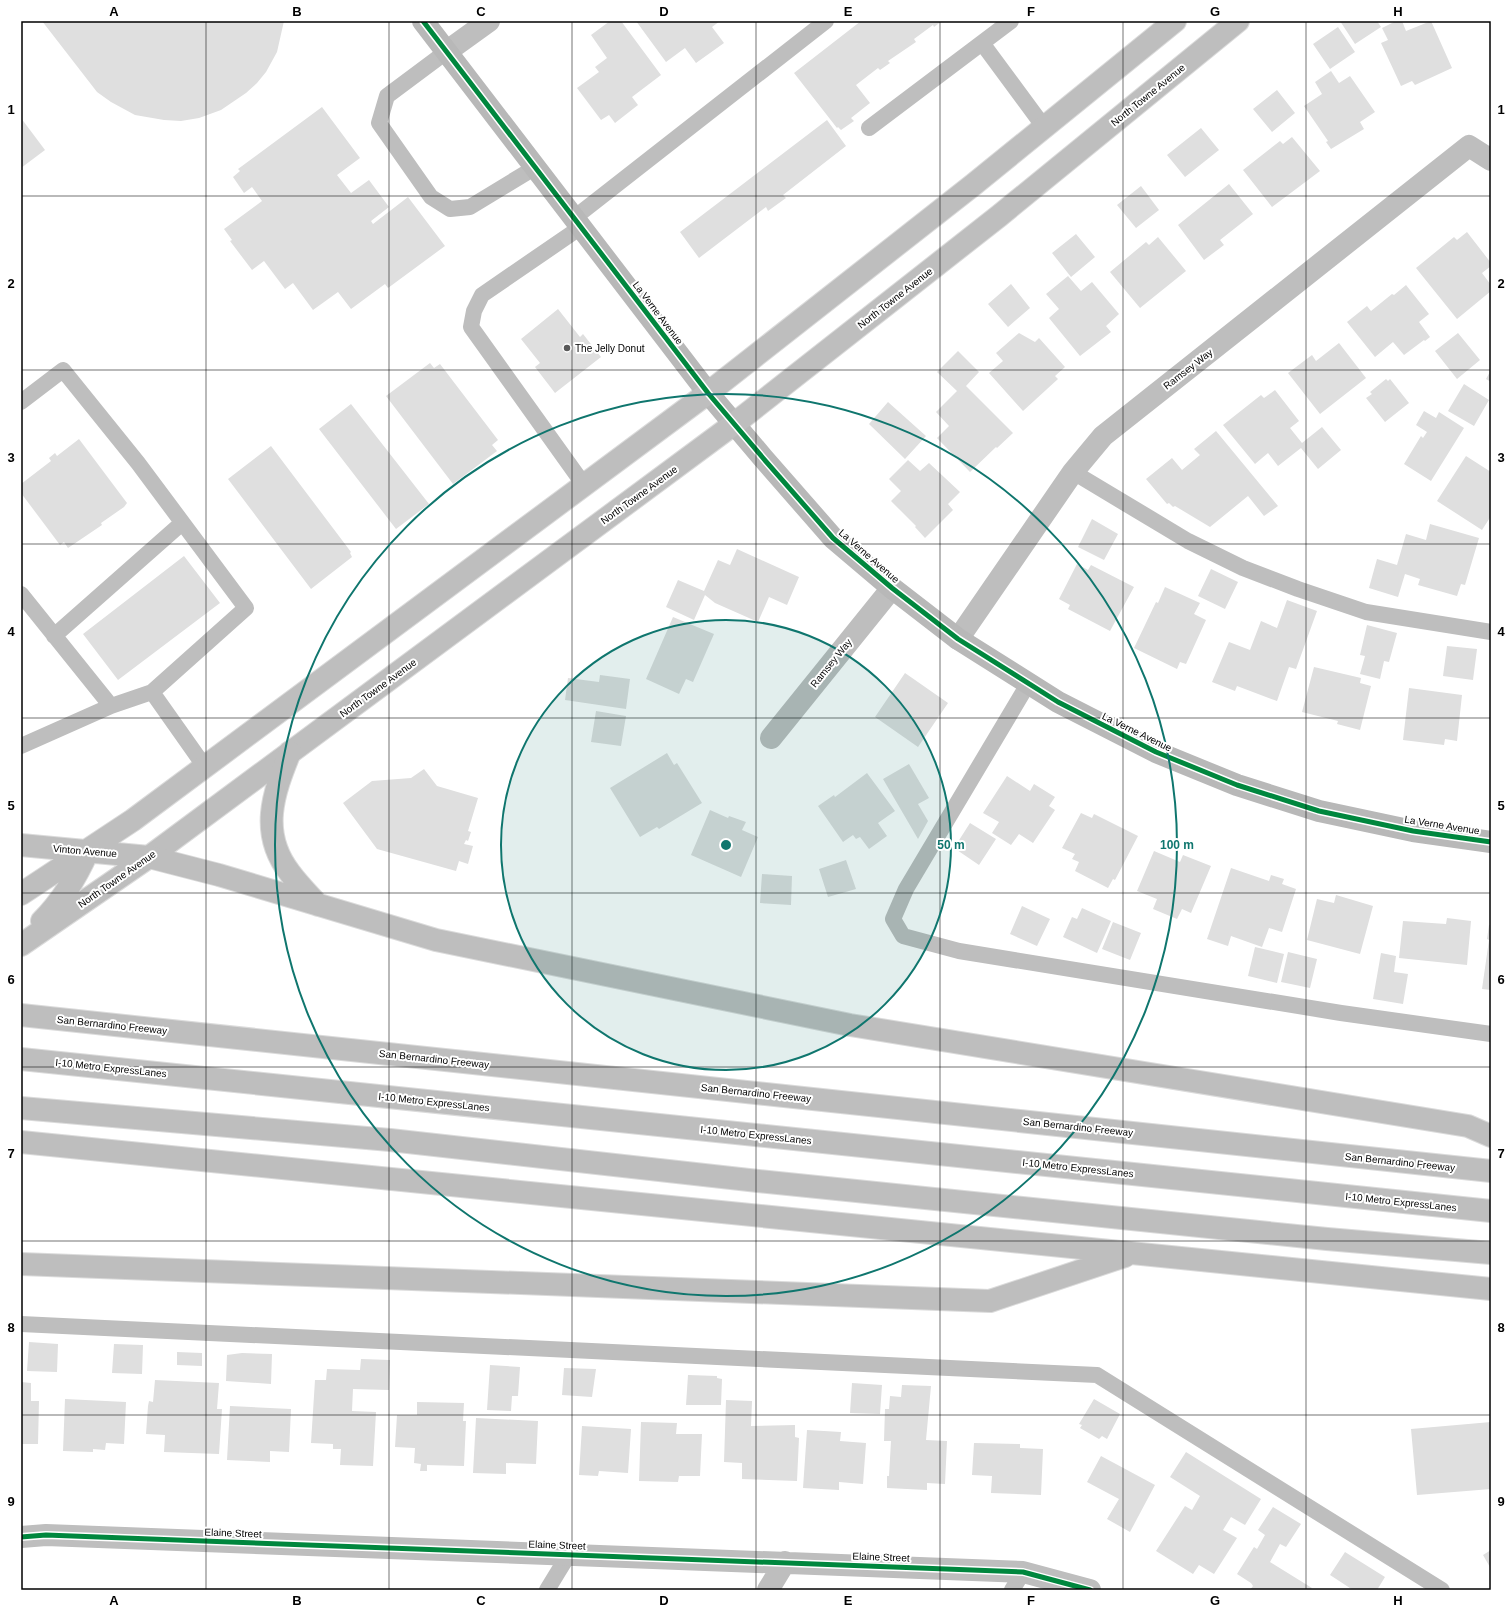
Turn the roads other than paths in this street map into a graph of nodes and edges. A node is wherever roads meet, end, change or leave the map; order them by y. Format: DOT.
graph roads {
  1 [pos="423,21"];
  2 [pos="489,21"];
  3 [pos="826,21"];
  4 [pos="1011,21"];
  5 [pos="1175,21"];
  6 [pos="1238,21"];
  7 [pos="982,43"];
  8 [pos="446,52"];
  9 [pos="1044,127"];
  10 [pos="869,128"];
  11 [pos="1491,160"];
  12 [pos="536,167"];
  13 [pos="578,222"];
  14 [pos="708,393"];
  15 [pos="21,402"];
  16 [pos="734,424"];
  17 [pos="1073,472"];
  18 [pos="584,485"];
  19 [pos="182,523"];
  20 [pos="892,588"];
  21 [pos="21,594"];
  22 [pos="1491,632"];
  23 [pos="54,636"];
  24 [pos="958,639"];
  25 [pos="1028,684"];
  26 [pos="152,692"];
  27 [pos="111,706"];
  28 [pos="771,738"];
  29 [pos="21,746"];
  30 [pos="290,752"];
  31 [pos="205,767"];
  32 [pos="1491,842"];
  33 [pos="21,846"];
  34 [pos="88,851"];
  35 [pos="149,857"];
  36 [pos="21,894"];
  37 [pos="318,905"];
  38 [pos="21,941"];
  39 [pos="21,945"];
  40 [pos="23,1016"];
  41 [pos="1491,1034"];
  42 [pos="21,1059"];
  43 [pos="21,1108"];
  44 [pos="1491,1136"];
  45 [pos="21,1142"];
  46 [pos="1491,1171"];
  47 [pos="1491,1211"];
  48 [pos="1491,1253"];
  49 [pos="1132,1254"];
  50 [pos="21,1264"];
  51 [pos="1491,1288"];
  52 [pos="21,1324"];
  53 [pos="21,1537"];
  54 [pos="569,1554"];
  55 [pos="785,1562"];
  56 [pos="1018,1581"];
  57 [pos="547,1590"];
  58 [pos="768,1590"];
  59 [pos="1090,1590"];
  60 [pos="1442,1590"];
  1 -- 8 [label="main road, La Verne Avenue"];
  2 -- 8 [label="main road"];
  3 -- 13 [label="lane"];
  4 -- 7 [label="lane"];
  5 -- 9 [label="main road"];
  6 -- 16 [label="main road, North Towne Avenue"];
  7 -- 9 [label="lane"];
  7 -- 10 [label="lane"];
  8 -- 12 [label="main road, La Verne Avenue"];
  8 -- 12 [label="lane"];
  9 -- 14 [label="main road"];
  11 -- 17 [label="main road, Ramsey Way"];
  12 -- 13 [label="main road, La Verne Avenue"];
  13 -- 14 [label="main road, La Verne Avenue"];
  13 -- 18 [label="lane"];
  14 -- 16 [label="main road, La Verne Avenue"];
  14 -- 18 [label="main road"];
  15 -- 19 [label="lane"];
  16 -- 20 [label="main road, La Verne Avenue"];
  16 -- 30 [label="main road, North Towne Avenue"];
  17 -- 22 [label="lane"];
  17 -- 24 [label="main road, Ramsey Way"];
  18 -- 31 [label="main road"];
  19 -- 23 [label="lane"];
  19 -- 26 [label="lane"];
  20 -- 24 [label="main road, La Verne Avenue"];
  20 -- 28 [label="main road, Ramsey Way"];
  21 -- 23 [label="lane"];
  23 -- 27 [label="lane"];
  24 -- 25 [label="main road, La Verne Avenue"];
  25 -- 32 [label="main road, La Verne Avenue"];
  25 -- 41 [label="lane"];
  26 -- 27 [label="lane"];
  26 -- 31 [label="lane"];
  27 -- 29 [label="lane"];
  30 -- 35 [label="main road, North Towne Avenue"];
  30 -- 37 [label="main road"];
  31 -- 34 [label="main road"];
  33 -- 34 [label="main road, Vinton Avenue"];
  34 -- 35 [label="main road, Vinton Avenue"];
  34 -- 36 [label="main road"];
  34 -- 38 [label="main road"];
  35 -- 37 [label="main road, Vinton Avenue"];
  35 -- 39 [label="main road, North Towne Avenue"];
  37 -- 44 [label="main road, Vinton Avenue"];
  40 -- 46 [label="main road, San Bernardino Freeway"];
  42 -- 47 [label="main road, I-10 Metro ExpressLanes"];
  43 -- 48 [label="main road"];
  45 -- 49 [label="main road"];
  49 -- 50 [label="main road"];
  49 -- 51 [label="main road"];
  52 -- 60 [label="lane"];
  53 -- 54 [label="main road, Elaine Street"];
  54 -- 55 [label="main road, Elaine Street"];
  54 -- 57 [label="lane"];
  55 -- 56 [label="main road, Elaine Street"];
  55 -- 58 [label="main road"];
  56 -- 59 [label="main road, Elaine Street"];
}
